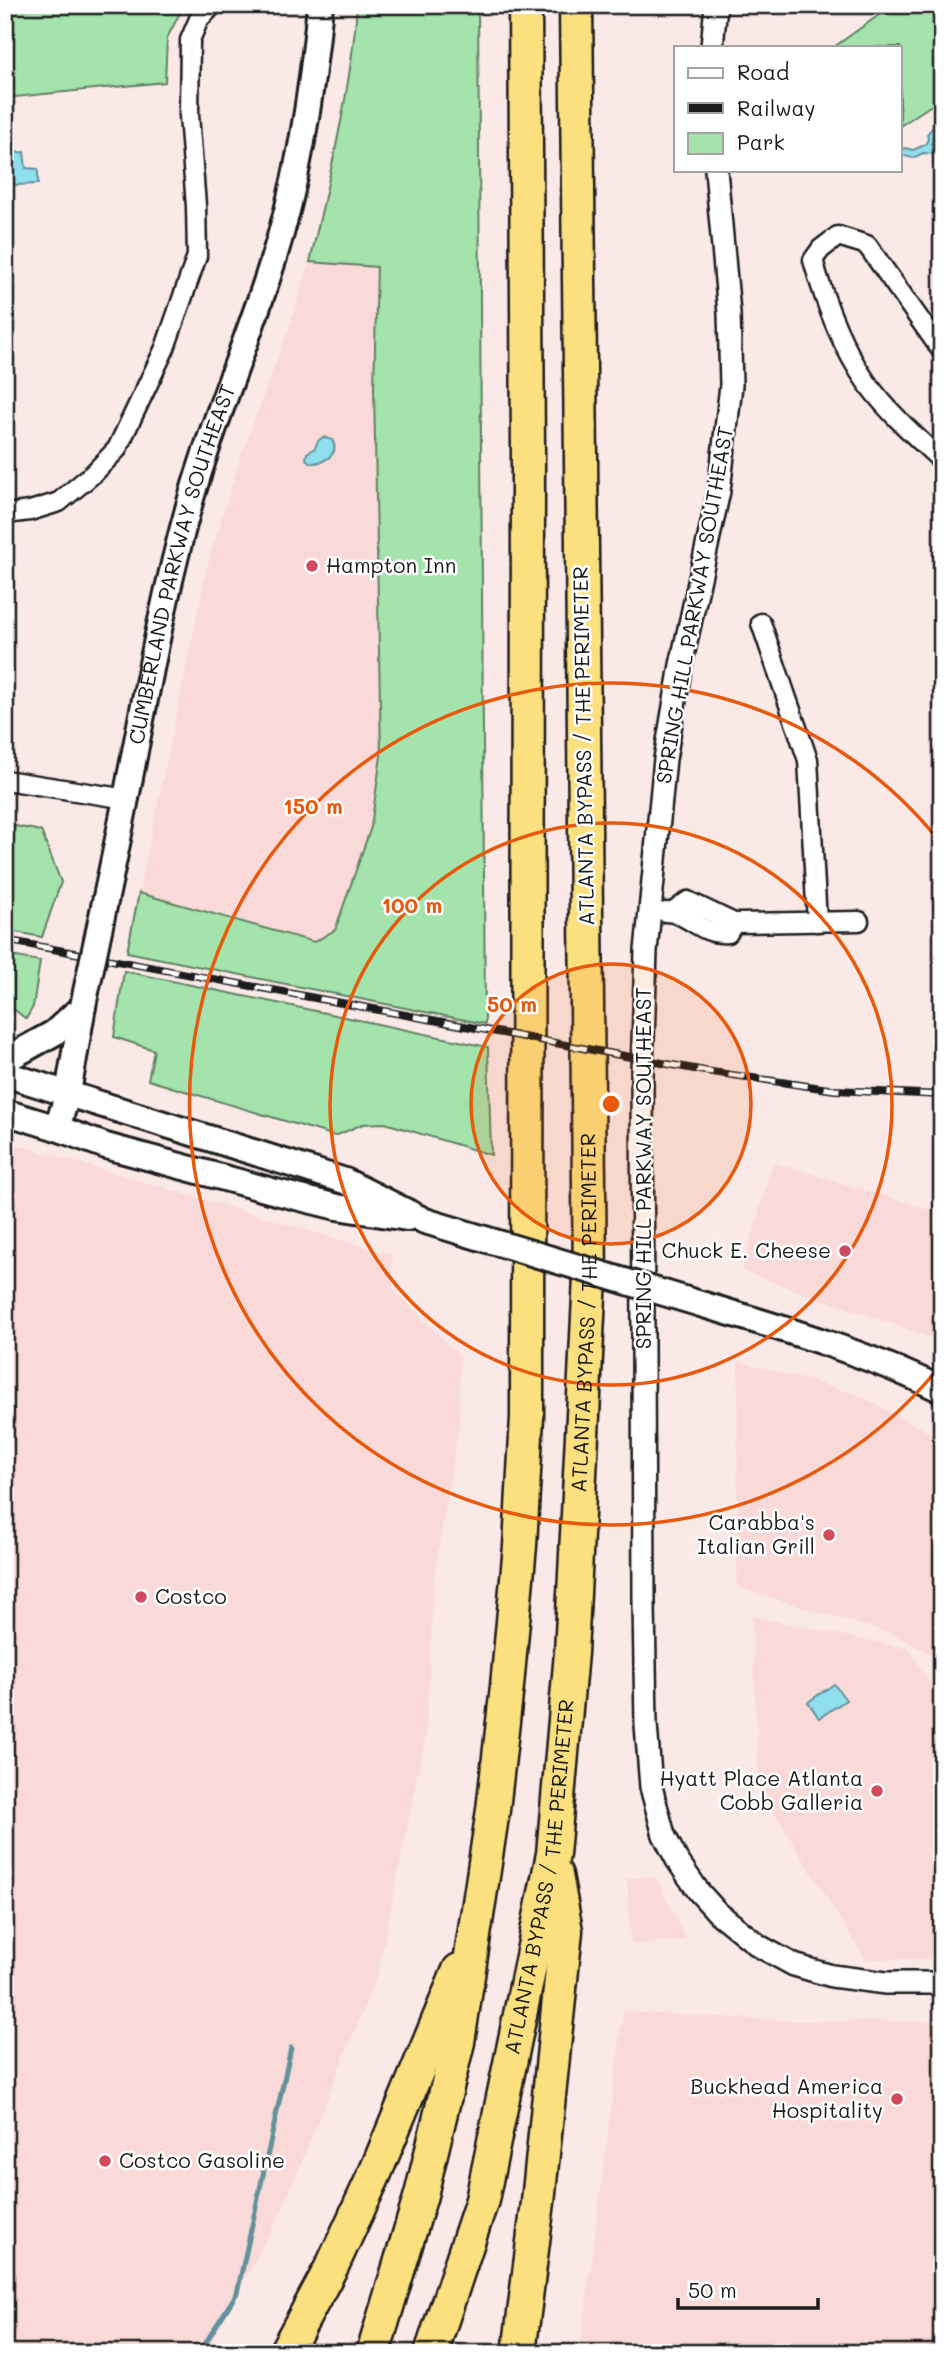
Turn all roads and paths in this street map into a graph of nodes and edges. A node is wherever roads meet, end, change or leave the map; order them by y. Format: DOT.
graph roads {
  1 [pos="213,5"];
  2 [pos="320,5"];
  3 [pos="525,5"];
  4 [pos="576,5"];
  5 [pos="716,5"];
  6 [pos="712,46"];
  7 [pos="716,172"];
  8 [pos="942,351"];
  9 [pos="942,461"];
  10 [pos="5,514"];
  11 [pos="761,623"];
  12 [pos="5,780"];
  13 [pos="127,800"];
  14 [pos="650,912"];
  15 [pos="859,921"];
  16 [pos="817,922"];
  17 [pos="83,1006"];
  18 [pos="5,1060"];
  19 [pos="5,1073"];
  20 [pos="68,1093"];
  21 [pos="5,1112"];
  22 [pos="57,1128"];
  23 [pos="425,1221"];
  24 [pos="942,1390"];
  25 [pos="553,1854"];
  26 [pos="475,1934"];
  27 [pos="942,1983"];
  28 [pos="285,2353"];
  29 [pos="373,2353"];
  30 [pos="431,2353"];
  31 [pos="519,2353"];
  1 -- 10 [label="street"];
  2 -- 13 [label="main road, CUMBERLAND PARKWAY SOUTHEAST"];
  3 -- 26 [label="highway"];
  4 -- 25 [label="highway, ATLANTA BYPASS / THE PERIMETER"];
  5 -- 6 [label="street"];
  7 -- 14 [label="street, SPRING HILL PARKWAY SOUTHEAST"];
  8 -- 9 [label="street"];
  11 -- 16 [label="street"];
  12 -- 13 [label="street"];
  13 -- 17 [label="main road, CUMBERLAND PARKWAY SOUTHEAST, bridge"];
  14 -- 16 [label="street"];
  14 -- 27 [label="street, SPRING HILL PARKWAY SOUTHEAST"];
  15 -- 16 [label="street"];
  17 -- 18 [label="main road"];
  17 -- 20 [label="main road, CUMBERLAND PARKWAY SOUTHEAST"];
  19 -- 20 [label="main road"];
  20 -- 22 [label="main road, CUMBERLAND PARKWAY SOUTHEAST"];
  20 -- 23 [label="main road"];
  21 -- 22 [label="main road"];
  22 -- 23 [label="main road"];
  23 -- 24 [label="main road, bridge"];
  25 -- 30 [label="highway, ATLANTA BYPASS / THE PERIMETER"];
  25 -- 31 [label="highway"];
  26 -- 28 [label="highway"];
  26 -- 29 [label="highway"];
}
